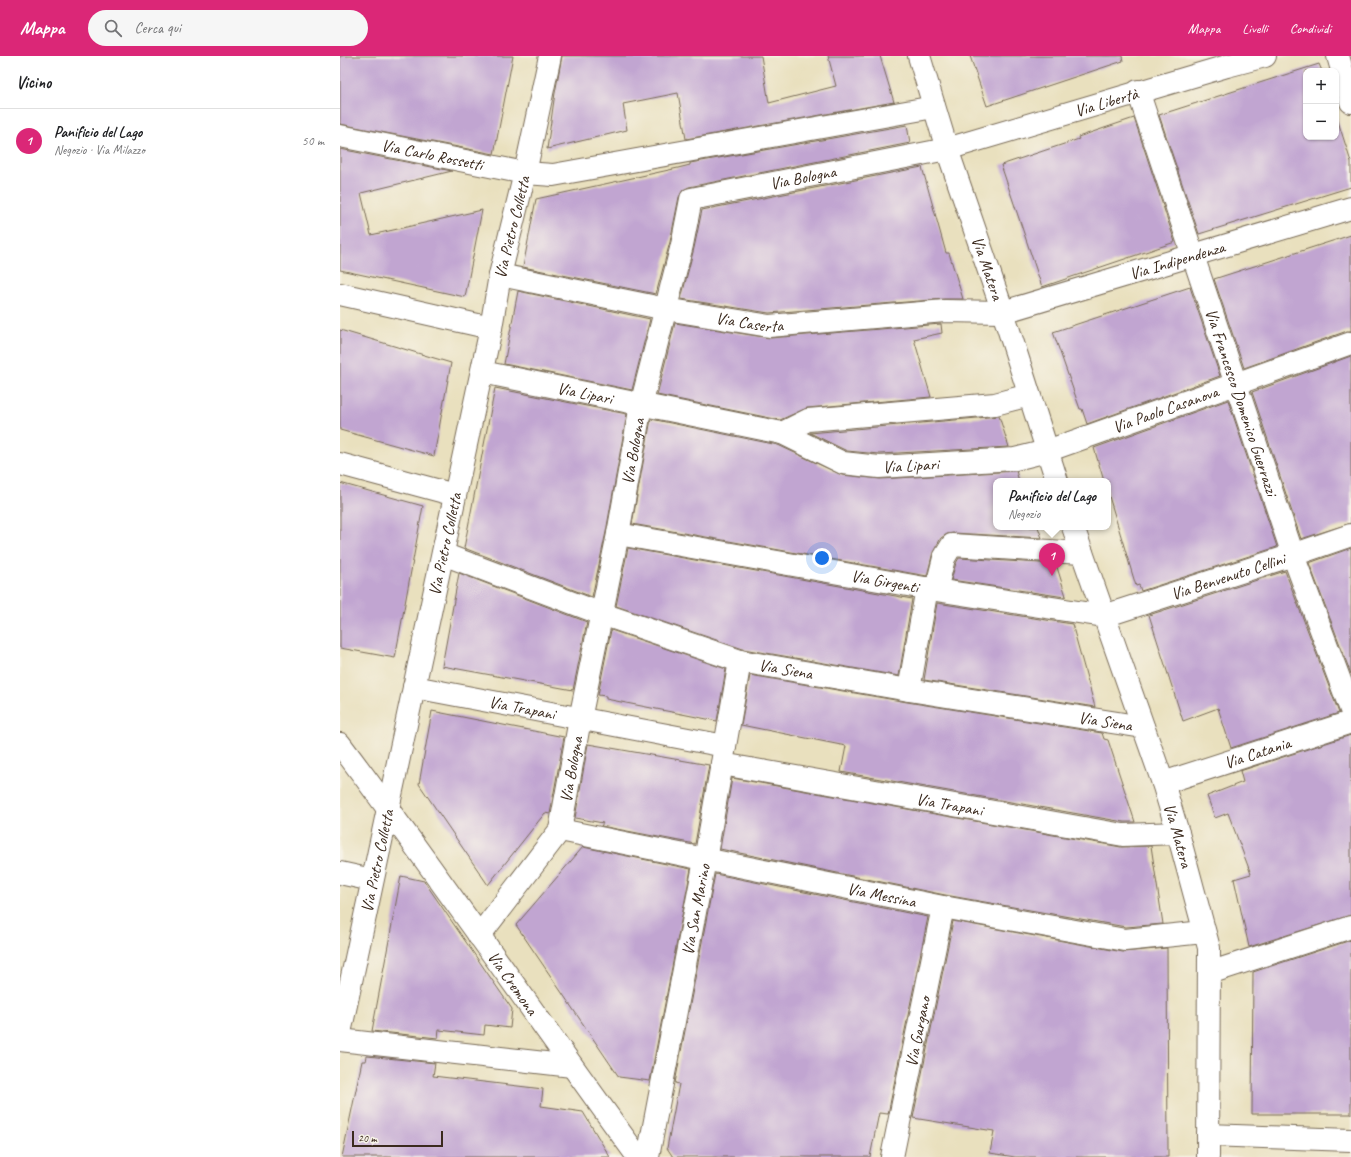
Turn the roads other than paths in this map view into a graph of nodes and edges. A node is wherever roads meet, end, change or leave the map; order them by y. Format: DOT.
graph roads {
  1 [pos="550,56"];
  2 [pos="919,56"];
  3 [pos="1265,56"];
  4 [pos="1338,56"];
  5 [pos="1225,61"];
  6 [pos="1138,92"];
  7 [pos="1351,102"];
  8 [pos="934,107"];
  9 [pos="340,136"];
  10 [pos="947,149"];
  11 [pos="525,173"];
  12 [pos="1351,208"];
  13 [pos="1193,256"];
  14 [pos="500,275"];
  15 [pos="340,294"];
  16 [pos="666,309"];
  17 [pos="1003,312"];
  18 [pos="491,328"];
  19 [pos="1351,343"];
  20 [pos="482,372"];
  21 [pos="1236,384"];
  22 [pos="1029,395"];
  23 [pos="642,405"];
  24 [pos="782,433"];
  25 [pos="1047,451"];
  26 [pos="340,464"];
  27 [pos="1056,478"];
  28 [pos="455,495"];
  29 [pos="1074,530"];
  30 [pos="618,534"];
  31 [pos="1351,535"];
  32 [pos="1082,553"];
  33 [pos="443,554"];
  34 [pos="1293,555"];
  35 [pos="931,589"];
  36 [pos="602,614"];
  37 [pos="1104,616"];
  38 [pos="740,661"];
  39 [pos="414,687"];
  40 [pos="909,690"];
  41 [pos="1351,710"];
  42 [pos="580,719"];
  43 [pos="1351,722"];
  44 [pos="1143,727"];
  45 [pos="340,744"];
  46 [pos="723,755"];
  47 [pos="1163,783"];
  48 [pos="388,808"];
  49 [pos="560,830"];
  50 [pos="1178,833"];
  51 [pos="705,860"];
  52 [pos="340,873"];
  53 [pos="372,880"];
  54 [pos="943,907"];
  55 [pos="1351,927"];
  56 [pos="1204,932"];
  57 [pos="479,936"];
  58 [pos="1210,973"];
  59 [pos="340,1032"];
  60 [pos="340,1040"];
  61 [pos="572,1066"];
  62 [pos="1208,1135"];
  63 [pos="1351,1140"];
  64 [pos="896,1156"];
  65 [pos="638,1157"];
  66 [pos="648,1157"];
  67 [pos="1208,1157"];
  1 -- 11 [label="street, Via Pietro Colletta"];
  2 -- 8 [label="street, Via Matera"];
  3 -- 5 [label="street, Via Libertà"];
  4 -- 7 [label="street"];
  5 -- 6 [label="street, Via Libertà"];
  6 -- 10 [label="street, Via Libertà"];
  6 -- 13 [label="street, Via Francesco Domenico Guerrazzi"];
  8 -- 10 [label="street, Via Matera"];
  8 -- 11 [label="street, Via Carlo Rossetti"];
  9 -- 11 [label="street, Via Carlo Rossetti"];
  10 -- 16 [label="street, Via Bologna"];
  10 -- 17 [label="street, Via Matera"];
  11 -- 14 [label="street, Via Pietro Colletta"];
  12 -- 13 [label="street, Via Indipendenza"];
  13 -- 17 [label="street, Via Indipendenza"];
  13 -- 21 [label="street, Via Francesco Domenico Guerrazzi"];
  14 -- 16 [label="street, Via Caserta"];
  14 -- 18 [label="street, Via Pietro Colletta"];
  15 -- 18 [label="street"];
  16 -- 17 [label="street, Via Caserta"];
  16 -- 23 [label="street, Via Bologna"];
  17 -- 22 [label="street, Via Matera"];
  18 -- 20 [label="street, Via Pietro Colletta"];
  19 -- 21 [label="street, Via Paolo Casanova"];
  20 -- 23 [label="street, Via Lipari"];
  20 -- 28 [label="street, Via Pietro Colletta"];
  21 -- 25 [label="street, Via Paolo Casanova"];
  21 -- 34 [label="street, Via Francesco Domenico Guerrazzi"];
  22 -- 24 [label="street"];
  22 -- 25 [label="street, Via Matera"];
  23 -- 24 [label="street, Via Lipari"];
  23 -- 30 [label="street, Via Bologna"];
  24 -- 25 [label="street, Via Lipari"];
  25 -- 27 [label="street, Via Matera"];
  26 -- 28 [label="street"];
  28 -- 33 [label="street, Via Pietro Colletta"];
  29 -- 32 [label="street, Via Matera"];
  30 -- 35 [label="street, Via Girgenti"];
  30 -- 36 [label="street, Via Bologna"];
  31 -- 34 [label="street, Via Benvenuto Cellini"];
  32 -- 35 [label="street"];
  32 -- 37 [label="street, Via Matera"];
  33 -- 36 [label="street, Via Siena"];
  33 -- 39 [label="street, Via Pietro Colletta"];
  34 -- 37 [label="street, Via Benvenuto Cellini"];
  34 -- 41 [label="street, Via Francesco Domenico Guerrazzi"];
  35 -- 37 [label="street, Via Girgenti"];
  35 -- 40 [label="street"];
  36 -- 38 [label="street, Via Siena"];
  36 -- 42 [label="street, Via Bologna"];
  37 -- 44 [label="street, Via Matera"];
  38 -- 40 [label="street, Via Siena"];
  38 -- 46 [label="street, Via San Marino"];
  39 -- 42 [label="street, Via Trapani"];
  39 -- 48 [label="street, Via Pietro Colletta"];
  40 -- 44 [label="street, Via Siena"];
  42 -- 46 [label="street, Via Trapani"];
  42 -- 49 [label="street, Via Bologna"];
  43 -- 47 [label="street, Via Catania"];
  44 -- 47 [label="street, Via Matera"];
  45 -- 48 [label="street, Via Cremona"];
  46 -- 50 [label="street, Via Trapani"];
  46 -- 51 [label="street, Via San Marino"];
  47 -- 50 [label="street, Via Matera"];
  48 -- 53 [label="street, Via Pietro Colletta"];
  48 -- 57 [label="street, Via Cremona"];
  49 -- 51 [label="street, Via Messina"];
  49 -- 57 [label="street, Via Bologna"];
  50 -- 56 [label="street, Via Matera"];
  51 -- 54 [label="street, Via Messina"];
  51 -- 66 [label="street, Via San Marino"];
  52 -- 53 [label="street"];
  53 -- 59 [label="street, Via Pietro Colletta"];
  54 -- 56 [label="street, Via Messina"];
  54 -- 64 [label="street, Via Gargano"];
  55 -- 58 [label="street"];
  56 -- 58 [label="street, Via Matera"];
  57 -- 61 [label="street, Via Cremona"];
  58 -- 62 [label="street, Via Matera"];
  60 -- 61 [label="street"];
  61 -- 65 [label="street, Via Cremona"];
  62 -- 63 [label="street"];
  62 -- 67 [label="street, Via Matera"];
}
